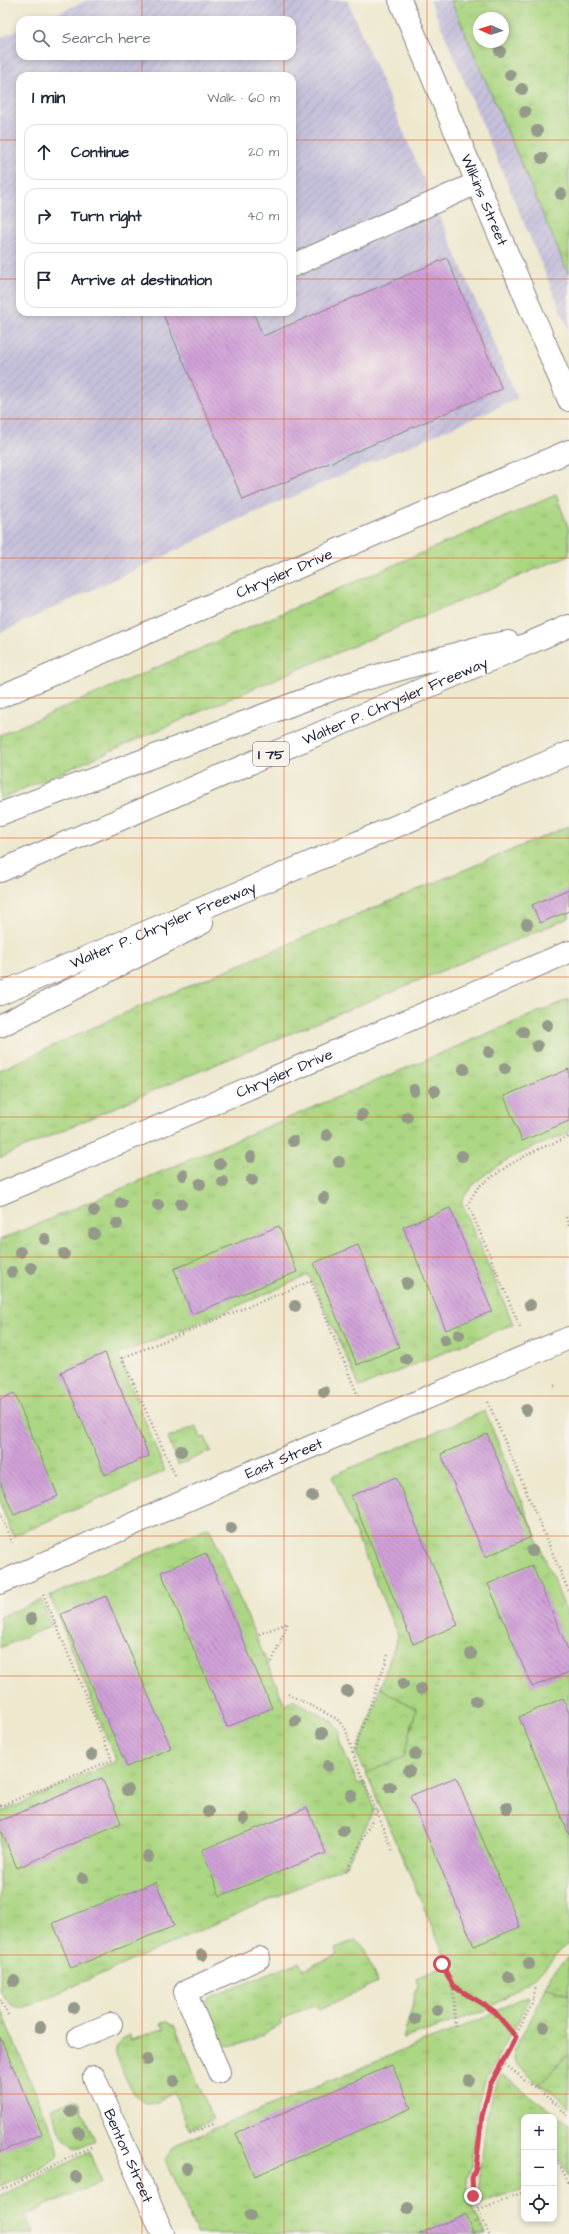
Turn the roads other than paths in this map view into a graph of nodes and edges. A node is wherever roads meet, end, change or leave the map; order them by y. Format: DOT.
graph roads {
  1 [pos="400,0"];
  2 [pos="477,183"];
  3 [pos="296,264"];
  4 [pos="569,400"];
  5 [pos="569,451"];
  6 [pos="569,626"];
  7 [pos="541,637"];
  8 [pos="0,698"];
  9 [pos="569,753"];
  10 [pos="0,814"];
  11 [pos="372,836"];
  12 [pos="0,871"];
  13 [pos="569,952"];
  14 [pos="0,994"];
  15 [pos="0,1026"];
  16 [pos="0,1194"];
  17 [pos="569,1338"];
  18 [pos="0,1582"];
  19 [pos="259,1958"];
  20 [pos="111,2024"];
  21 [pos="79,2037"];
  22 [pos="218,2072"];
  23 [pos="94,2077"];
  24 [pos="162,2234"];
  1 -- 2 [label="main road, Wilkins Street"];
  2 -- 3 [label="main road"];
  2 -- 4 [label="main road, Wilkins Street"];
  5 -- 8 [label="main road, Chrysler Drive"];
  6 -- 7 [label="main road, Walter P. Chrysler Freeway / I 75"];
  7 -- 10 [label="main road"];
  7 -- 12 [label="main road, Walter P. Chrysler Freeway / I 75"];
  9 -- 11 [label="main road, Walter P. Chrysler Freeway"];
  11 -- 14 [label="main road, Walter P. Chrysler Freeway"];
  11 -- 15 [label="main road"];
  13 -- 16 [label="main road, Chrysler Drive"];
  17 -- 18 [label="main road, East Street"];
  19 -- 22 [label="main road"];
  20 -- 21 [label="main road"];
  23 -- 24 [label="main road, Benton Street"];
}
